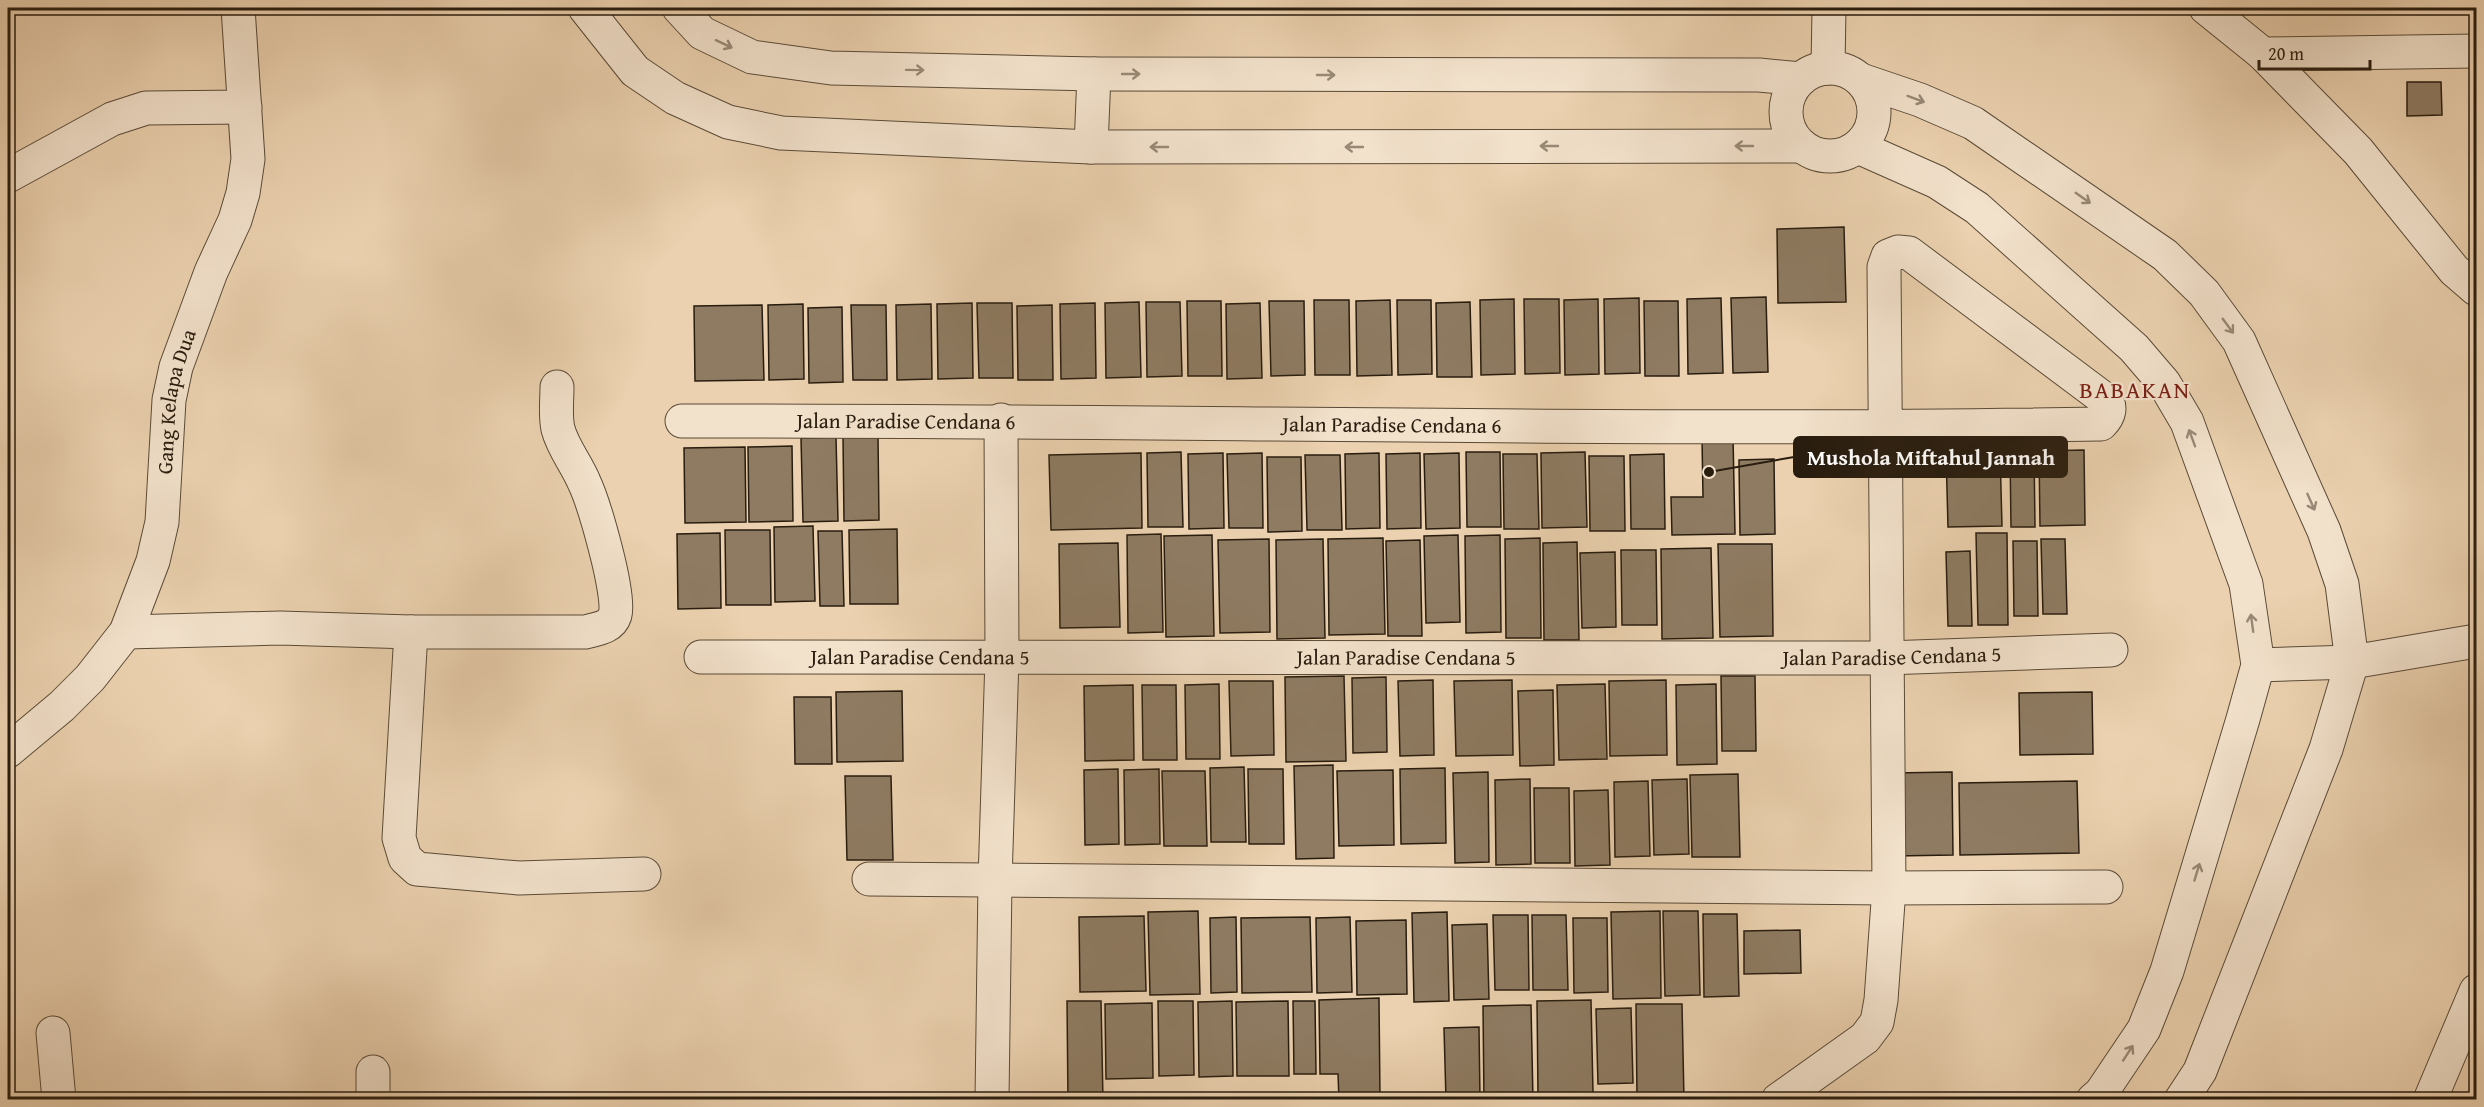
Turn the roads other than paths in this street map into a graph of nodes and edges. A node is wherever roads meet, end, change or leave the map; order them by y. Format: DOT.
graph roads {
  1 [pos="238,8"];
  2 [pos="585,8"];
  3 [pos="679,8"];
  4 [pos="1829,8"];
  5 [pos="2206,8"];
  6 [pos="2476,51"];
  7 [pos="2263,54"];
  8 [pos="1815,73"];
  9 [pos="1094,74"];
  10 [pos="1861,80"];
  11 [pos="245,107"];
  12 [pos="1802,146"];
  13 [pos="1090,147"];
  14 [pos="1858,147"];
  15 [pos="8,176"];
  16 [pos="2476,289"];
  17 [pos="557,387"];
  18 [pos="1001,420"];
  19 [pos="682,421"];
  20 [pos="1885,428"];
  21 [pos="126,632"];
  22 [pos="411,632"];
  23 [pos="2476,641"];
  24 [pos="2111,650"];
  25 [pos="701,657"];
  26 [pos="1002,658"];
  27 [pos="1886,658"];
  28 [pos="2352,662"];
  29 [pos="2258,664"];
  30 [pos="8,751"];
  31 [pos="644,874"];
  32 [pos="869,879"];
  33 [pos="995,880"];
  34 [pos="2106,887"];
  35 [pos="1889,888"];
  36 [pos="2476,991"];
  37 [pos="53,1033"];
  38 [pos="59,1100"];
  39 [pos="992,1100"];
  40 [pos="1778,1100"];
  41 [pos="2093,1100"];
  42 [pos="2181,1100"];
  43 [pos="2430,1100"];
  1 -- 11 [label="street, Gang Kelapa Dua"];
  2 -- 13 [label="street"];
  3 -- 9 [label="street, one-way"];
  4 -- 8 [label="street"];
  5 -- 7 [label="street"];
  6 -- 7 [label="street"];
  7 -- 16 [label="street"];
  9 -- 8 [label="street, one-way"];
  8 -- 10 [label="street"];
  8 -- 12 [label="street"];
  9 -- 13 [label="street"];
  10 -- 14 [label="street"];
  10 -- 28 [label="street, one-way"];
  11 -- 15 [label="street"];
  11 -- 21 [label="street, Gang Kelapa Dua"];
  12 -- 13 [label="street, one-way"];
  12 -- 14 [label="street"];
  29 -- 14 [label="street, one-way"];
  17 -- 22 [label="street"];
  18 -- 19 [label="street, Jalan Paradise Cendana 6"];
  18 -- 20 [label="street, Jalan Paradise Cendana 6"];
  18 -- 26 [label="street"];
  20 -- 20 [label="street, Jalan Paradise Cendana 6"];
  20 -- 27 [label="street"];
  21 -- 22 [label="street"];
  21 -- 30 [label="street, Gang Kelapa Dua"];
  22 -- 31 [label="street"];
  23 -- 28 [label="street"];
  24 -- 27 [label="street, Jalan Paradise Cendana 5"];
  25 -- 26 [label="street, Jalan Paradise Cendana 5"];
  26 -- 27 [label="street, Jalan Paradise Cendana 5"];
  26 -- 33 [label="street"];
  27 -- 35 [label="street"];
  28 -- 29 [label="street"];
  28 -- 42 [label="street"];
  41 -- 29 [label="street, one-way"];
  32 -- 33 [label="street"];
  33 -- 35 [label="street"];
  33 -- 39 [label="street"];
  34 -- 35 [label="street"];
  35 -- 40 [label="street"];
  36 -- 43 [label="street"];
  37 -- 38 [label="street"];
}
